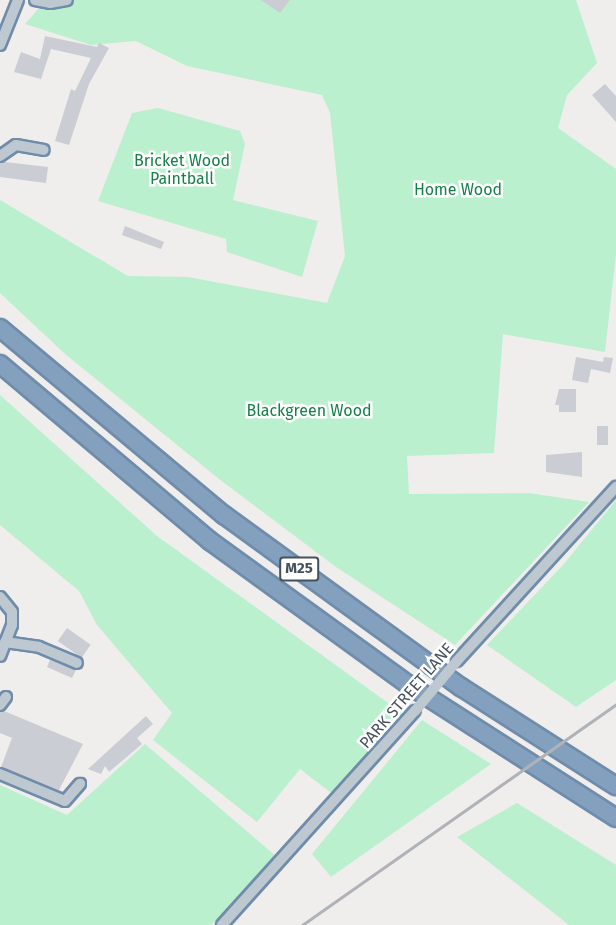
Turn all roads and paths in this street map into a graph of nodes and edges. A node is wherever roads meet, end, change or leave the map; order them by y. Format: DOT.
graph roads {
  1 [pos="18,0"];
  2 [pos="35,0"];
  3 [pos="67,0"];
  4 [pos="0,45"];
  5 [pos="44,150"];
  6 [pos="0,156"];
  7 [pos="0,328"];
  8 [pos="0,364"];
  9 [pos="616,487"];
  10 [pos="0,597"];
  11 [pos="5,642"];
  12 [pos="0,656"];
  13 [pos="77,663"];
  14 [pos="0,774"];
  15 [pos="80,784"];
  16 [pos="616,786"];
  17 [pos="616,818"];
  18 [pos="222,925"];
  1 -- 4 [label="street"];
  2 -- 3 [label="street"];
  5 -- 6 [label="street"];
  7 -- 16 [label="highway, M25"];
  8 -- 17 [label="highway, M25"];
  9 -- 18 [label="street, PARK STREET LANE, bridge"];
  10 -- 11 [label="street"];
  11 -- 12 [label="street"];
  11 -- 13 [label="street"];
  14 -- 15 [label="street"];
}
